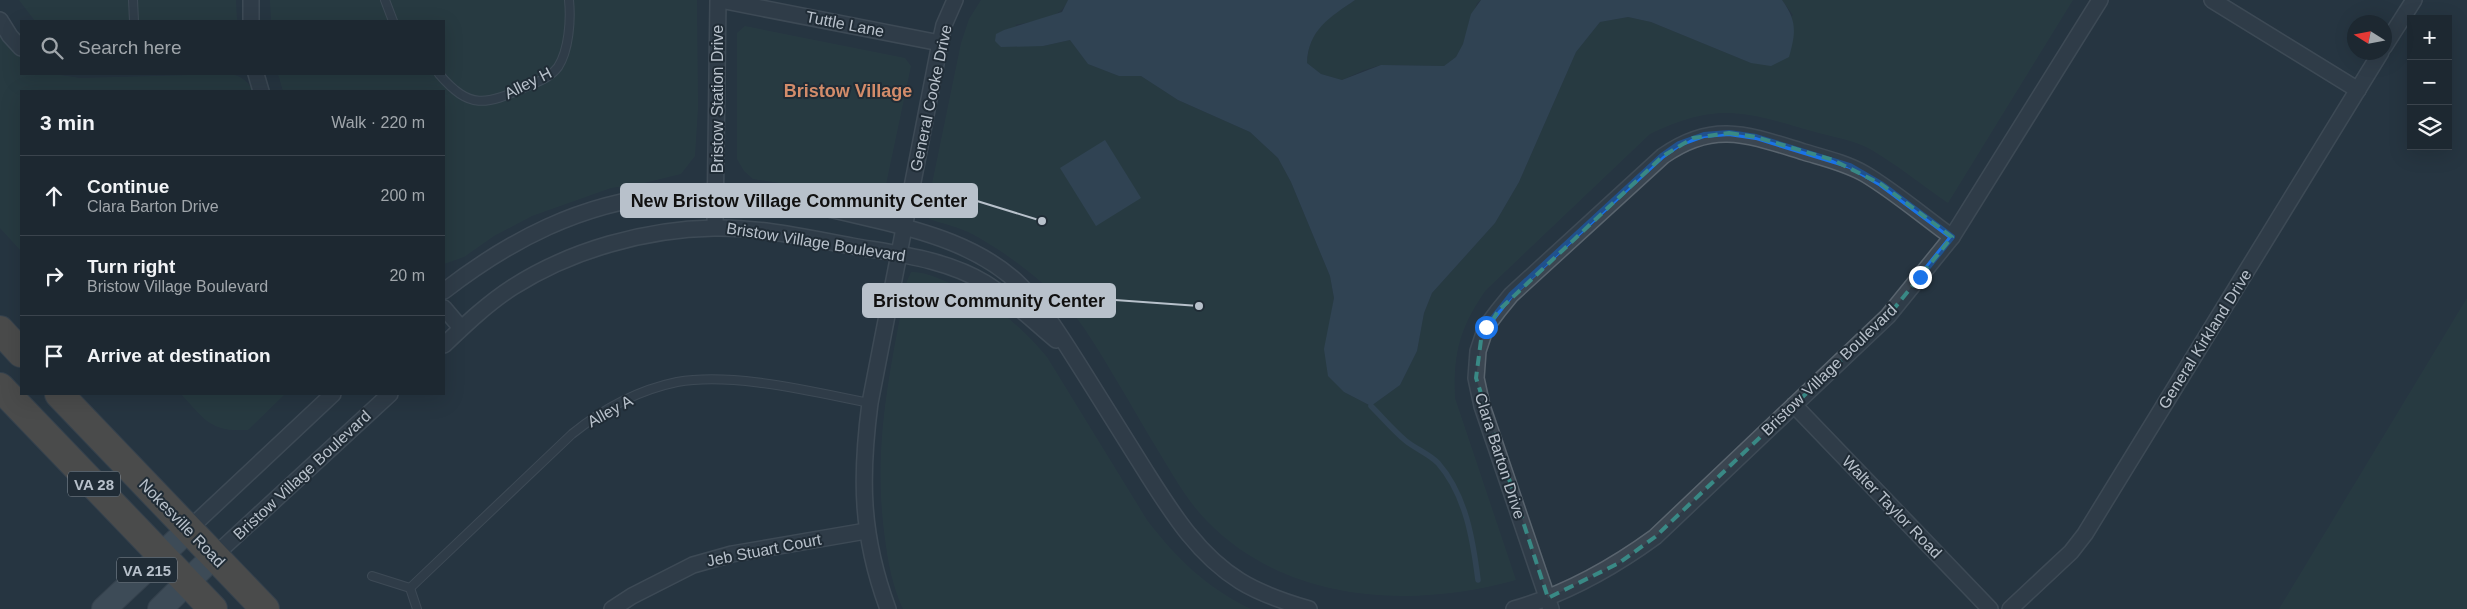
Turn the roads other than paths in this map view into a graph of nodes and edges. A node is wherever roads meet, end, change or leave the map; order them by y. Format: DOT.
graph roads {
  1 [pos="133,0"];
  2 [pos="250,0"];
  3 [pos="385,0"];
  4 [pos="569,0"];
  5 [pos="719,0"];
  6 [pos="955,0"];
  7 [pos="2100,0"];
  8 [pos="2212,0"];
  9 [pos="2414,0"];
  10 [pos="0,20"];
  11 [pos="134,20"];
  12 [pos="251,20"];
  13 [pos="393,20"];
  14 [pos="2392,34"];
  15 [pos="940,43"];
  16 [pos="20,47"];
  17 [pos="2376,60"];
  18 [pos="256,75"];
  19 [pos="440,75"];
  20 [pos="261,90"];
  21 [pos="2358,90"];
  22 [pos="716,192"];
  23 [pos="904,227"];
  24 [pos="715,228"];
  25 [pos="1952,237"];
  26 [pos="899,254"];
  27 [pos="445,290"];
  28 [pos="445,309"];
  29 [pos="461,328"];
  30 [pos="0,330"];
  31 [pos="445,344"];
  32 [pos="20,352"];
  33 [pos="1071,352"];
  34 [pos="0,387"];
  35 [pos="60,395"];
  36 [pos="332,395"];
  37 [pos="389,395"];
  38 [pos="870,402"];
  39 [pos="1794,405"];
  40 [pos="188,530"];
  41 [pos="866,530"];
  42 [pos="161,556"];
  43 [pos="214,556"];
  44 [pos="372,576"];
  45 [pos="187,582"];
  46 [pos="410,588"];
  47 [pos="1549,604"];
  48 [pos="104,609"];
  49 [pos="160,609"];
  50 [pos="213,609"];
  51 [pos="264,609"];
  52 [pos="417,609"];
  53 [pos="612,609"];
  54 [pos="888,609"];
  55 [pos="1309,609"];
  56 [pos="1514,609"];
  57 [pos="1990,609"];
  58 [pos="2010,609"];
  1 -- 11 [label="lane"];
  2 -- 12 [label="street"];
  3 -- 13 [label="lane"];
  4 -- 19 [label="lane, Alley H"];
  5 -- 15 [label="street, Tuttle Lane"];
  5 -- 22 [label="street, Bristow Station Drive"];
  6 -- 15 [label="street, General Cooke Drive"];
  7 -- 25 [label="street, Bristow Village Boulevard"];
  8 -- 21 [label="street"];
  9 -- 14 [label="street"];
  10 -- 16 [label="street"];
  15 -- 23 [label="street, General Cooke Drive"];
  17 -- 21 [label="street, General Kirkland Drive"];
  18 -- 20 [label="street"];
  21 -- 58 [label="street, General Kirkland Drive"];
  22 -- 23 [label="street, Bristow Village Boulevard"];
  22 -- 24 [label="street, Bristow Station Drive"];
  22 -- 27 [label="street, Bristow Village Boulevard"];
  23 -- 26 [label="street, General Cooke Drive"];
  23 -- 33 [label="street, Bristow Village Boulevard"];
  24 -- 26 [label="street, Bristow Village Boulevard"];
  24 -- 29 [label="street, Bristow Village Boulevard"];
  25 -- 39 [label="street, Bristow Village Boulevard"];
  25 -- 47 [label="street, Clara Barton Drive"];
  26 -- 33 [label="street, Bristow Village Boulevard"];
  26 -- 38 [label="street, General Cooke Drive"];
  28 -- 29 [label="street"];
  29 -- 31 [label="street, Bristow Village Boulevard"];
  30 -- 32 [label="highway"];
  33 -- 55 [label="street, Bristow Village Boulevard"];
  34 -- 42 [label="highway, VA 28"];
  35 -- 40 [label="highway, Nokesville Road / VA 28"];
  36 -- 40 [label="street"];
  37 -- 43 [label="street, Bristow Village Boulevard"];
  38 -- 41 [label="street, General Cooke Drive"];
  38 -- 46 [label="lane, Alley A"];
  39 -- 47 [label="street, Bristow Village Boulevard"];
  39 -- 57 [label="street, Walter Taylor Road"];
  40 -- 42 [label="main road, VA 215"];
  40 -- 43 [label="highway, Nokesville Road / VA 28"];
  41 -- 53 [label="street, Jeb Stuart Court"];
  41 -- 54 [label="street, General Cooke Drive"];
  42 -- 45 [label="highway, VA 28"];
  42 -- 48 [label="main road, VA 215"];
  43 -- 45 [label="main road, VA 215"];
  43 -- 51 [label="highway, Nokesville Road / VA 28"];
  44 -- 46 [label="lane"];
  45 -- 49 [label="main road, VA 215"];
  45 -- 50 [label="highway, VA 28"];
  46 -- 52 [label="lane"];
  47 -- 56 [label="street, Bristow Village Boulevard"];
}
